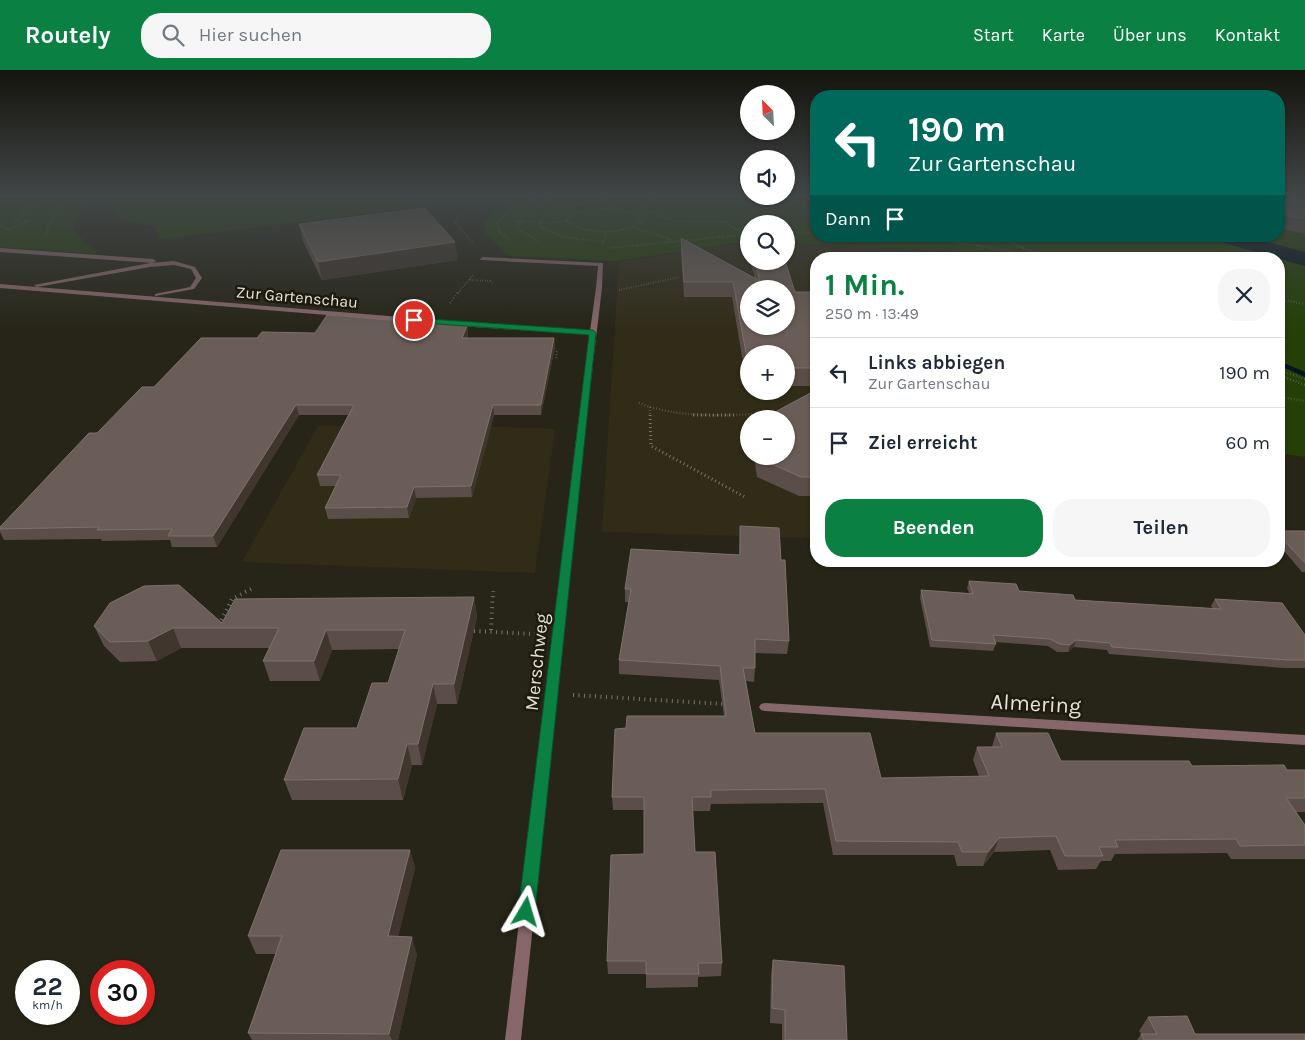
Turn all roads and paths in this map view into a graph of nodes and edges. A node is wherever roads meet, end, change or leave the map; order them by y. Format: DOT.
graph roads {
  1 [pos="42,241"];
  2 [pos="471,241"];
  3 [pos="596,241"];
  4 [pos="671,241"];
  5 [pos="603,242"];
  6 [pos="962,242"];
  7 [pos="995,242"];
  8 [pos="1010,242"];
  9 [pos="998,243"];
  10 [pos="610,248"];
  11 [pos="0,250"];
  12 [pos="601,250"];
  13 [pos="30,252"];
  14 [pos="1008,252"];
  15 [pos="1032,252"];
  16 [pos="483,259"];
  17 [pos="174,263"];
  18 [pos="680,277"];
  19 [pos="470,280"];
  20 [pos="492,283"];
  21 [pos="0,286"];
  22 [pos="22,288"];
  23 [pos="599,289"];
  24 [pos="146,298"];
  25 [pos="1285,300"];
  26 [pos="1305,304"];
  27 [pos="433,322"];
  28 [pos="593,333"];
  29 [pos="1285,372"];
  30 [pos="1285,377"];
  31 [pos="1305,379"];
  32 [pos="1298,382"];
  33 [pos="1305,385"];
  34 [pos="1285,398"];
  35 [pos="1305,401"];
  36 [pos="639,403"];
  37 [pos="650,407"];
  38 [pos="740,413"];
  39 [pos="744,497"];
  40 [pos="255,587"];
  41 [pos="493,590"];
  42 [pos="492,630"];
  43 [pos="474,631"];
  44 [pos="215,634"];
  45 [pos="558,635"];
  46 [pos="553,694"];
  47 [pos="766,708"];
  48 [pos="1305,740"];
  49 [pos="513,1040"];
  1 -- 13 [label="path"];
  2 -- 16 [label="path"];
  3 -- 5 [label="path"];
  4 -- 10 [label="path"];
  5 -- 12 [label="path"];
  6 -- 14 [label="path"];
  7 -- 9 [label="path"];
  8 -- 15 [label="path"];
  11 -- 13 [label="street"];
  13 -- 17 [label="street"];
  16 -- 19 [label="path"];
  16 -- 23 [label="street, Merschweg"];
  17 -- 22 [label="street"];
  17 -- 24 [label="street"];
  18 -- 23 [label="path"];
  19 -- 20 [label="path"];
  19 -- 27 [label="path"];
  21 -- 22 [label="street, Zur Gartenschau"];
  22 -- 24 [label="street, Zur Gartenschau"];
  23 -- 28 [label="street, Merschweg"];
  24 -- 27 [label="street, Zur Gartenschau"];
  25 -- 26 [label="path"];
  27 -- 28 [label="street, Zur Gartenschau"];
  28 -- 45 [label="street, Merschweg"];
  29 -- 31 [label="path"];
  30 -- 32 [label="path"];
  31 -- 32 [label="path"];
  32 -- 33 [label="path"];
  34 -- 35 [label="path"];
  36 -- 37 [label="path"];
  37 -- 38 [label="path"];
  37 -- 39 [label="path"];
  40 -- 44 [label="path"];
  41 -- 42 [label="path"];
  42 -- 43 [label="path"];
  42 -- 45 [label="path"];
  45 -- 46 [label="street, Merschweg"];
  46 -- 47 [label="path"];
  46 -- 49 [label="street, Merschweg"];
  47 -- 48 [label="street, Almering"];
}
